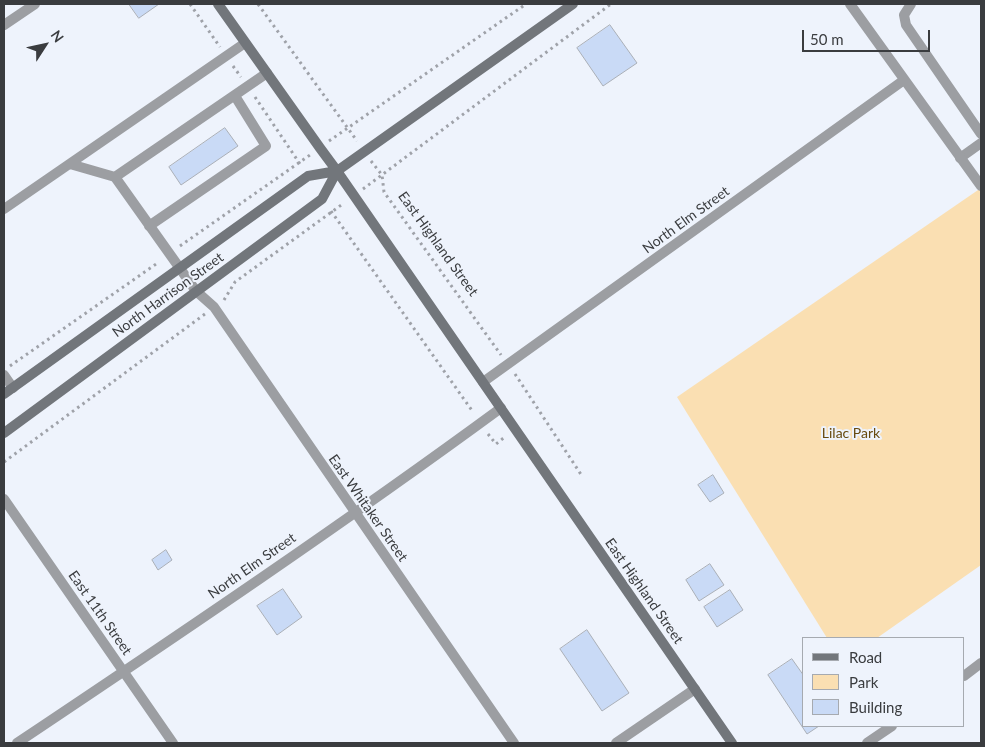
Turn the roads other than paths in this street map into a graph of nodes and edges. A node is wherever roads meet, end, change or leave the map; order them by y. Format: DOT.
graph roads {
  1 [pos="35,4"];
  2 [pos="218,4"];
  3 [pos="571,4"];
  4 [pos="850,4"];
  5 [pos="911,4"];
  6 [pos="4,25"];
  7 [pos="245,43"];
  8 [pos="267,73"];
  9 [pos="904,80"];
  10 [pos="234,96"];
  11 [pos="981,134"];
  12 [pos="981,143"];
  13 [pos="960,158"];
  14 [pos="70,164"];
  15 [pos="337,171"];
  16 [pos="115,177"];
  17 [pos="981,186"];
  18 [pos="4,209"];
  19 [pos="149,226"];
  20 [pos="179,269"];
  21 [pos="196,291"];
  22 [pos="4,375"];
  23 [pos="483,382"];
  24 [pos="13,388"];
  25 [pos="4,394"];
  26 [pos="501,408"];
  27 [pos="4,433"];
  28 [pos="4,499"];
  29 [pos="355,512"];
  30 [pos="981,663"];
  31 [pos="124,672"];
  32 [pos="965,675"];
  33 [pos="695,689"];
  34 [pos="891,727"];
  35 [pos="17,743"];
  36 [pos="173,743"];
  37 [pos="514,743"];
  38 [pos="616,743"];
  39 [pos="732,743"];
  40 [pos="867,743"];
  1 -- 6 [label="street"];
  2 -- 7 [label="main road, East Highland Street"];
  3 -- 15 [label="main road, North Harrison Street"];
  4 -- 9 [label="street"];
  5 -- 11 [label="street"];
  7 -- 8 [label="main road, East Highland Street"];
  7 -- 14 [label="street"];
  8 -- 10 [label="street"];
  8 -- 15 [label="main road, East Highland Street"];
  9 -- 13 [label="street"];
  9 -- 23 [label="street, North Elm Street"];
  10 -- 16 [label="street"];
  10 -- 19 [label="street"];
  12 -- 13 [label="street"];
  13 -- 17 [label="street"];
  14 -- 16 [label="street"];
  14 -- 18 [label="street"];
  15 -- 20 [label="main road, North Harrison Street"];
  15 -- 21 [label="main road, North Harrison Street"];
  15 -- 23 [label="main road, East Highland Street"];
  16 -- 19 [label="street, East Whitaker Street"];
  19 -- 20 [label="street, East Whitaker Street"];
  20 -- 21 [label="street, East Whitaker Street"];
  20 -- 24 [label="main road, North Harrison Street"];
  21 -- 27 [label="main road, North Harrison Street"];
  21 -- 29 [label="street, East Whitaker Street"];
  22 -- 24 [label="street"];
  23 -- 26 [label="main road, East Highland Street"];
  24 -- 25 [label="main road, North Harrison Street"];
  26 -- 29 [label="street, North Elm Street"];
  26 -- 33 [label="main road, East Highland Street"];
  28 -- 31 [label="street, East 11th Street"];
  29 -- 31 [label="street, North Elm Street"];
  29 -- 37 [label="street, East Whitaker Street"];
  30 -- 32 [label="street"];
  31 -- 35 [label="street, North Elm Street"];
  31 -- 36 [label="street, East 11th Street"];
  33 -- 38 [label="street"];
  33 -- 39 [label="main road, East Highland Street"];
  34 -- 40 [label="street"];
}
